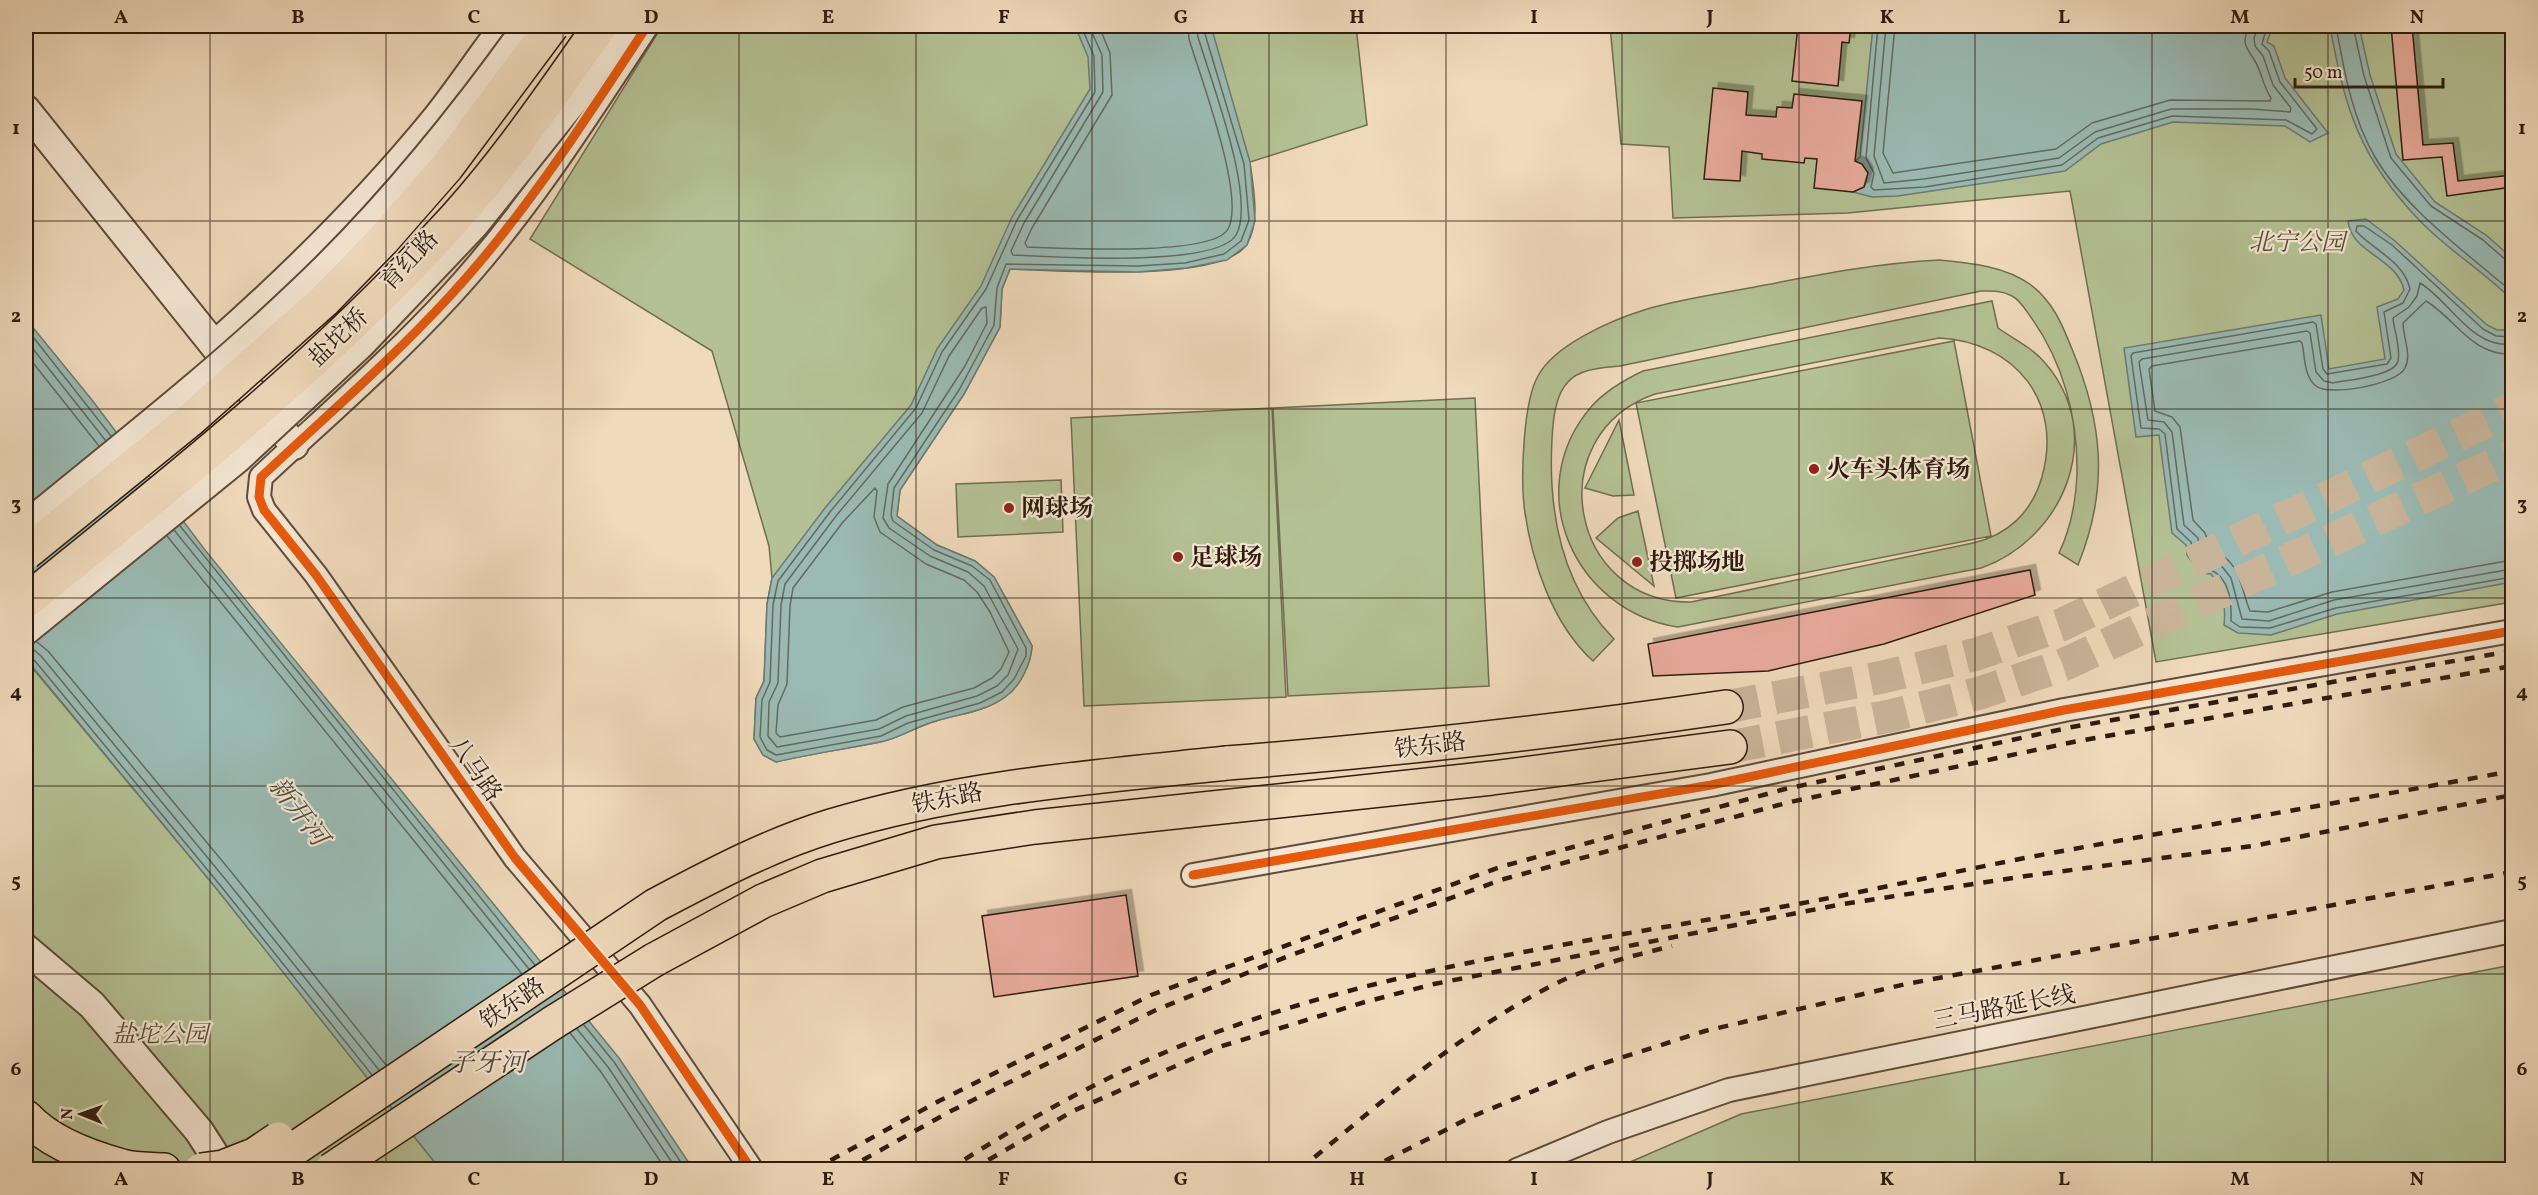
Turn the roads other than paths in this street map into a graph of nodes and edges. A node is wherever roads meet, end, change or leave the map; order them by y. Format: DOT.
graph roads {
  1 [pos="501,26"];
  2 [pos="524,26"];
  3 [pos="552,26"];
  4 [pos="600,26"];
  5 [pos="627,26"];
  6 [pos="647,26"];
  7 [pos="26,110"];
  8 [pos="262,300"];
  9 [pos="213,343"];
  10 [pos="348,397"];
  11 [pos="294,446"];
  12 [pos="26,522"];
  13 [pos="26,553"];
  14 [pos="26,601"];
  15 [pos="2512,631"];
  16 [pos="26,634"];
  17 [pos="1726,707"];
  18 [pos="1730,747"];
  19 [pos="1194,875"];
  20 [pos="2512,931"];
  21 [pos="26,949"];
  22 [pos="654,960"];
  23 [pos="26,1117"];
  24 [pos="250,1164"];
  25 [pos="164,1170"];
  26 [pos="201,1170"];
  27 [pos="224,1170"];
  28 [pos="331,1170"];
  29 [pos="366,1170"];
  30 [pos="752,1170"];
  31 [pos="1517,1170"];
  1 -- 8 [label="street"];
  2 -- 12 [label="street, bridge"];
  3 -- 13 [label="highway, 盐坨桥, bridge"];
  4 -- 14 [label="highway, 盐坨桥, bridge"];
  5 -- 16 [label="street, 育红路, bridge"];
  6 -- 10 [label="street, 八马路"];
  7 -- 9 [label="street"];
  8 -- 9 [label="street"];
  8 -- 10 [label="street"];
  9 -- 11 [label="street"];
  10 -- 11 [label="street, 八马路"];
  11 -- 30 [label="street, 八马路"];
  15 -- 19 [label="street"];
  17 -- 24 [label="highway, 铁东路, bridge"];
  18 -- 22 [label="highway, 铁东路"];
  20 -- 31 [label="street, 三马路延长线"];
  21 -- 27 [label="street"];
  22 -- 28 [label="highway, 铁东路, bridge"];
  22 -- 29 [label="highway, bridge"];
  23 -- 25 [label="highway"];
  24 -- 26 [label="highway, 铁东路, bridge"];
}
